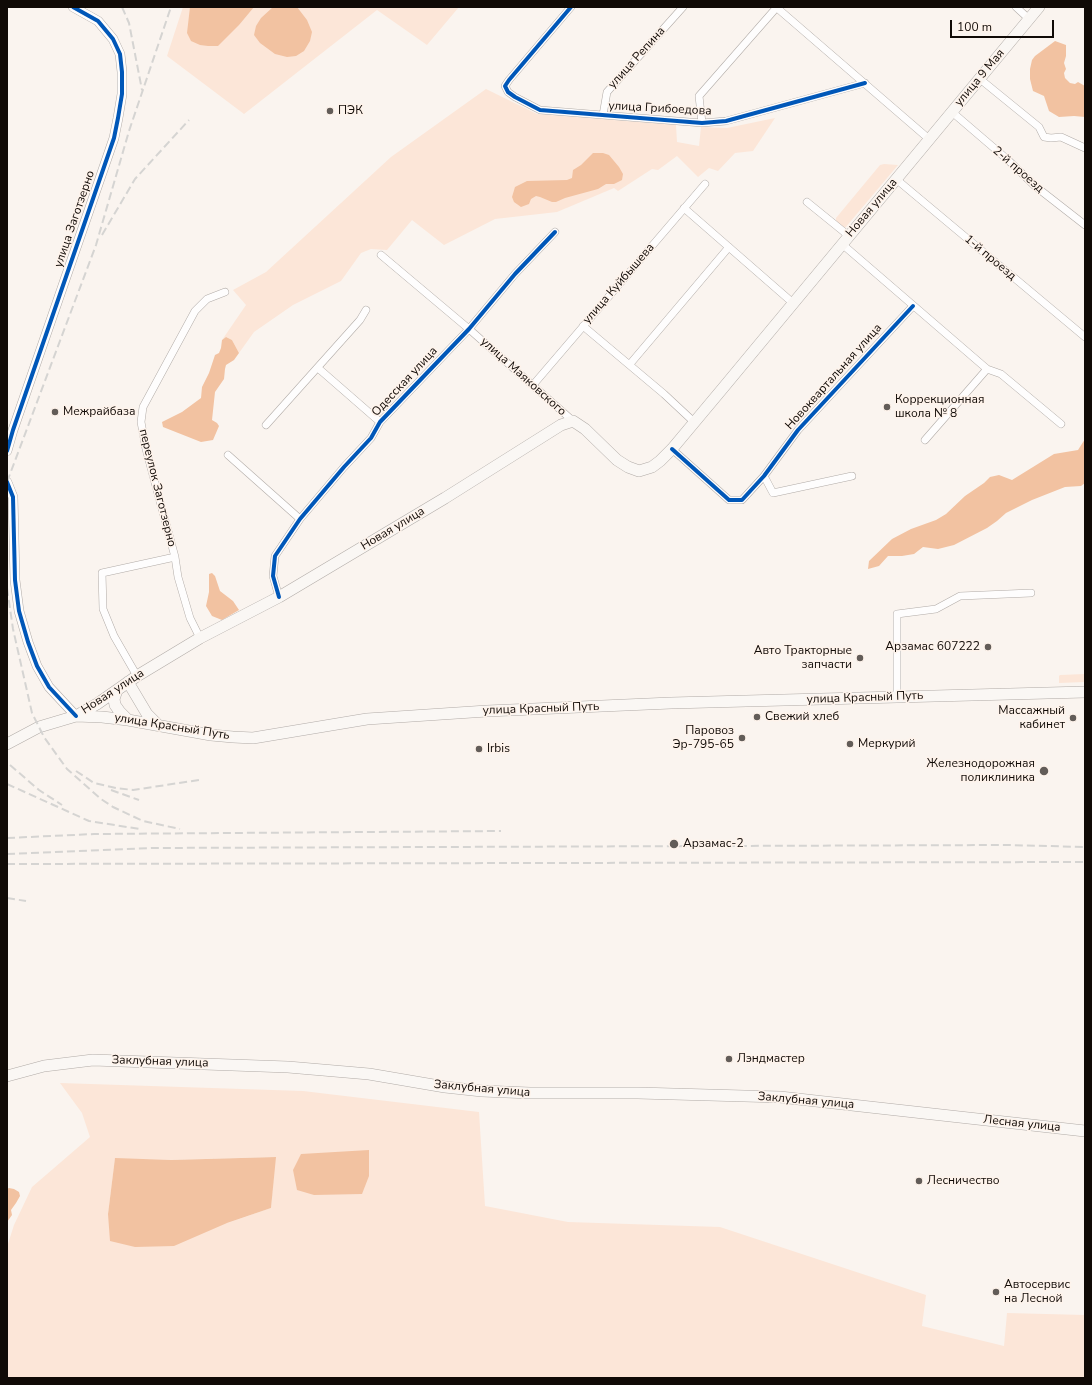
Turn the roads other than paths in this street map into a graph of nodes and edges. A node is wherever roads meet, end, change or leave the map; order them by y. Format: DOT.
graph roads {
  1 [pos="73,7"];
  2 [pos="571,7"];
  3 [pos="683,7"];
  4 [pos="777,7"];
  5 [pos="1016,7"];
  6 [pos="1039,7"];
  7 [pos="1029,19"];
  8 [pos="980,79"];
  9 [pos="865,83"];
  10 [pos="952,112"];
  11 [pos="603,115"];
  12 [pos="702,123"];
  13 [pos="929,139"];
  14 [pos="1085,148"];
  15 [pos="896,179"];
  16 [pos="705,184"];
  17 [pos="807,202"];
  18 [pos="684,208"];
  19 [pos="1085,225"];
  20 [pos="555,232"];
  21 [pos="845,240"];
  22 [pos="729,247"];
  23 [pos="381,255"];
  24 [pos="225,292"];
  25 [pos="793,303"];
  26 [pos="913,306"];
  27 [pos="366,310"];
  28 [pos="583,326"];
  29 [pos="469,329"];
  30 [pos="1085,337"];
  31 [pos="630,364"];
  32 [pos="318,368"];
  33 [pos="988,369"];
  34 [pos="533,385"];
  35 [pos="380,422"];
  36 [pos="573,422"];
  37 [pos="694,422"];
  38 [pos="1061,424"];
  39 [pos="266,425"];
  40 [pos="925,440"];
  41 [pos="672,449"];
  42 [pos="7,451"];
  43 [pos="228,455"];
  44 [pos="764,476"];
  45 [pos="852,476"];
  46 [pos="7,482"];
  47 [pos="300,519"];
  48 [pos="175,557"];
  49 [pos="1031,593"];
  50 [pos="279,597"];
  51 [pos="200,638"];
  52 [pos="133,679"];
  53 [pos="117,690"];
  54 [pos="1085,692"];
  55 [pos="897,697"];
  56 [pos="76,716"];
  57 [pos="128,720"];
  58 [pos="158,725"];
  59 [pos="7,744"];
  60 [pos="7,1076"];
  61 [pos="959,1117"];
  62 [pos="1085,1131"];
  1 -- 42 [label="street, улица Заготзерно"];
  2 -- 11 [label="street, улица Грибоедова"];
  3 -- 11 [label="street, улица Репина"];
  4 -- 9 [label="street"];
  4 -- 12 [label="street"];
  5 -- 7 [label="street"];
  6 -- 7 [label="main road, улица 9 Мая"];
  7 -- 8 [label="main road, улица 9 Мая"];
  8 -- 10 [label="main road, улица 9 Мая"];
  8 -- 14 [label="street"];
  9 -- 12 [label="street, улица Грибоедова"];
  9 -- 13 [label="street"];
  10 -- 13 [label="main road, Новая улица"];
  10 -- 19 [label="street, 2-й проезд"];
  11 -- 12 [label="street, улица Грибоедова"];
  13 -- 15 [label="main road, Новая улица"];
  15 -- 21 [label="main road, Новая улица"];
  15 -- 30 [label="street, 1-й проезд"];
  16 -- 18 [label="street, улица Куйбышева"];
  17 -- 21 [label="street"];
  18 -- 22 [label="street"];
  18 -- 28 [label="street, улица Куйбышева"];
  20 -- 29 [label="street, Одесская улица"];
  21 -- 25 [label="main road, Новая улица"];
  21 -- 26 [label="street"];
  22 -- 25 [label="street"];
  22 -- 31 [label="street"];
  23 -- 29 [label="street, улица Маяковского"];
  24 -- 48 [label="street, переулок Заготзерно"];
  25 -- 37 [label="main road, Новая улица"];
  26 -- 33 [label="street"];
  26 -- 44 [label="street, Новоквартальная улица"];
  27 -- 32 [label="street"];
  28 -- 31 [label="street"];
  28 -- 34 [label="street, улица Куйбышева"];
  29 -- 34 [label="street, улица Маяковского"];
  29 -- 35 [label="street, Одесская улица"];
  31 -- 37 [label="street"];
  32 -- 35 [label="street"];
  32 -- 39 [label="street"];
  33 -- 38 [label="street"];
  33 -- 40 [label="street"];
  34 -- 36 [label="street, улица Маяковского"];
  35 -- 47 [label="street, Одесская улица"];
  36 -- 41 [label="main road, Новая улица"];
  36 -- 50 [label="main road, Новая улица"];
  37 -- 41 [label="main road, Новая улица"];
  41 -- 44 [label="street, Новоквартальная улица"];
  43 -- 47 [label="street"];
  44 -- 45 [label="street"];
  46 -- 56 [label="street"];
  47 -- 50 [label="street, Одесская улица"];
  48 -- 51 [label="street, переулок Заготзерно"];
  48 -- 52 [label="street"];
  49 -- 55 [label="street"];
  50 -- 51 [label="main road, Новая улица"];
  51 -- 52 [label="main road, Новая улица"];
  52 -- 53 [label="main road, Новая улица"];
  52 -- 58 [label="main road"];
  53 -- 56 [label="main road, Новая улица"];
  53 -- 57 [label="main road"];
  54 -- 55 [label="main road, улица Красный Путь"];
  55 -- 58 [label="main road, улица Красный Путь"];
  56 -- 57 [label="main road, улица Красный Путь"];
  56 -- 59 [label="main road, улица Красный Путь"];
  57 -- 58 [label="main road, улица Красный Путь"];
  60 -- 61 [label="main road, Заклубная улица"];
  61 -- 62 [label="main road, Лесная улица"];
}
